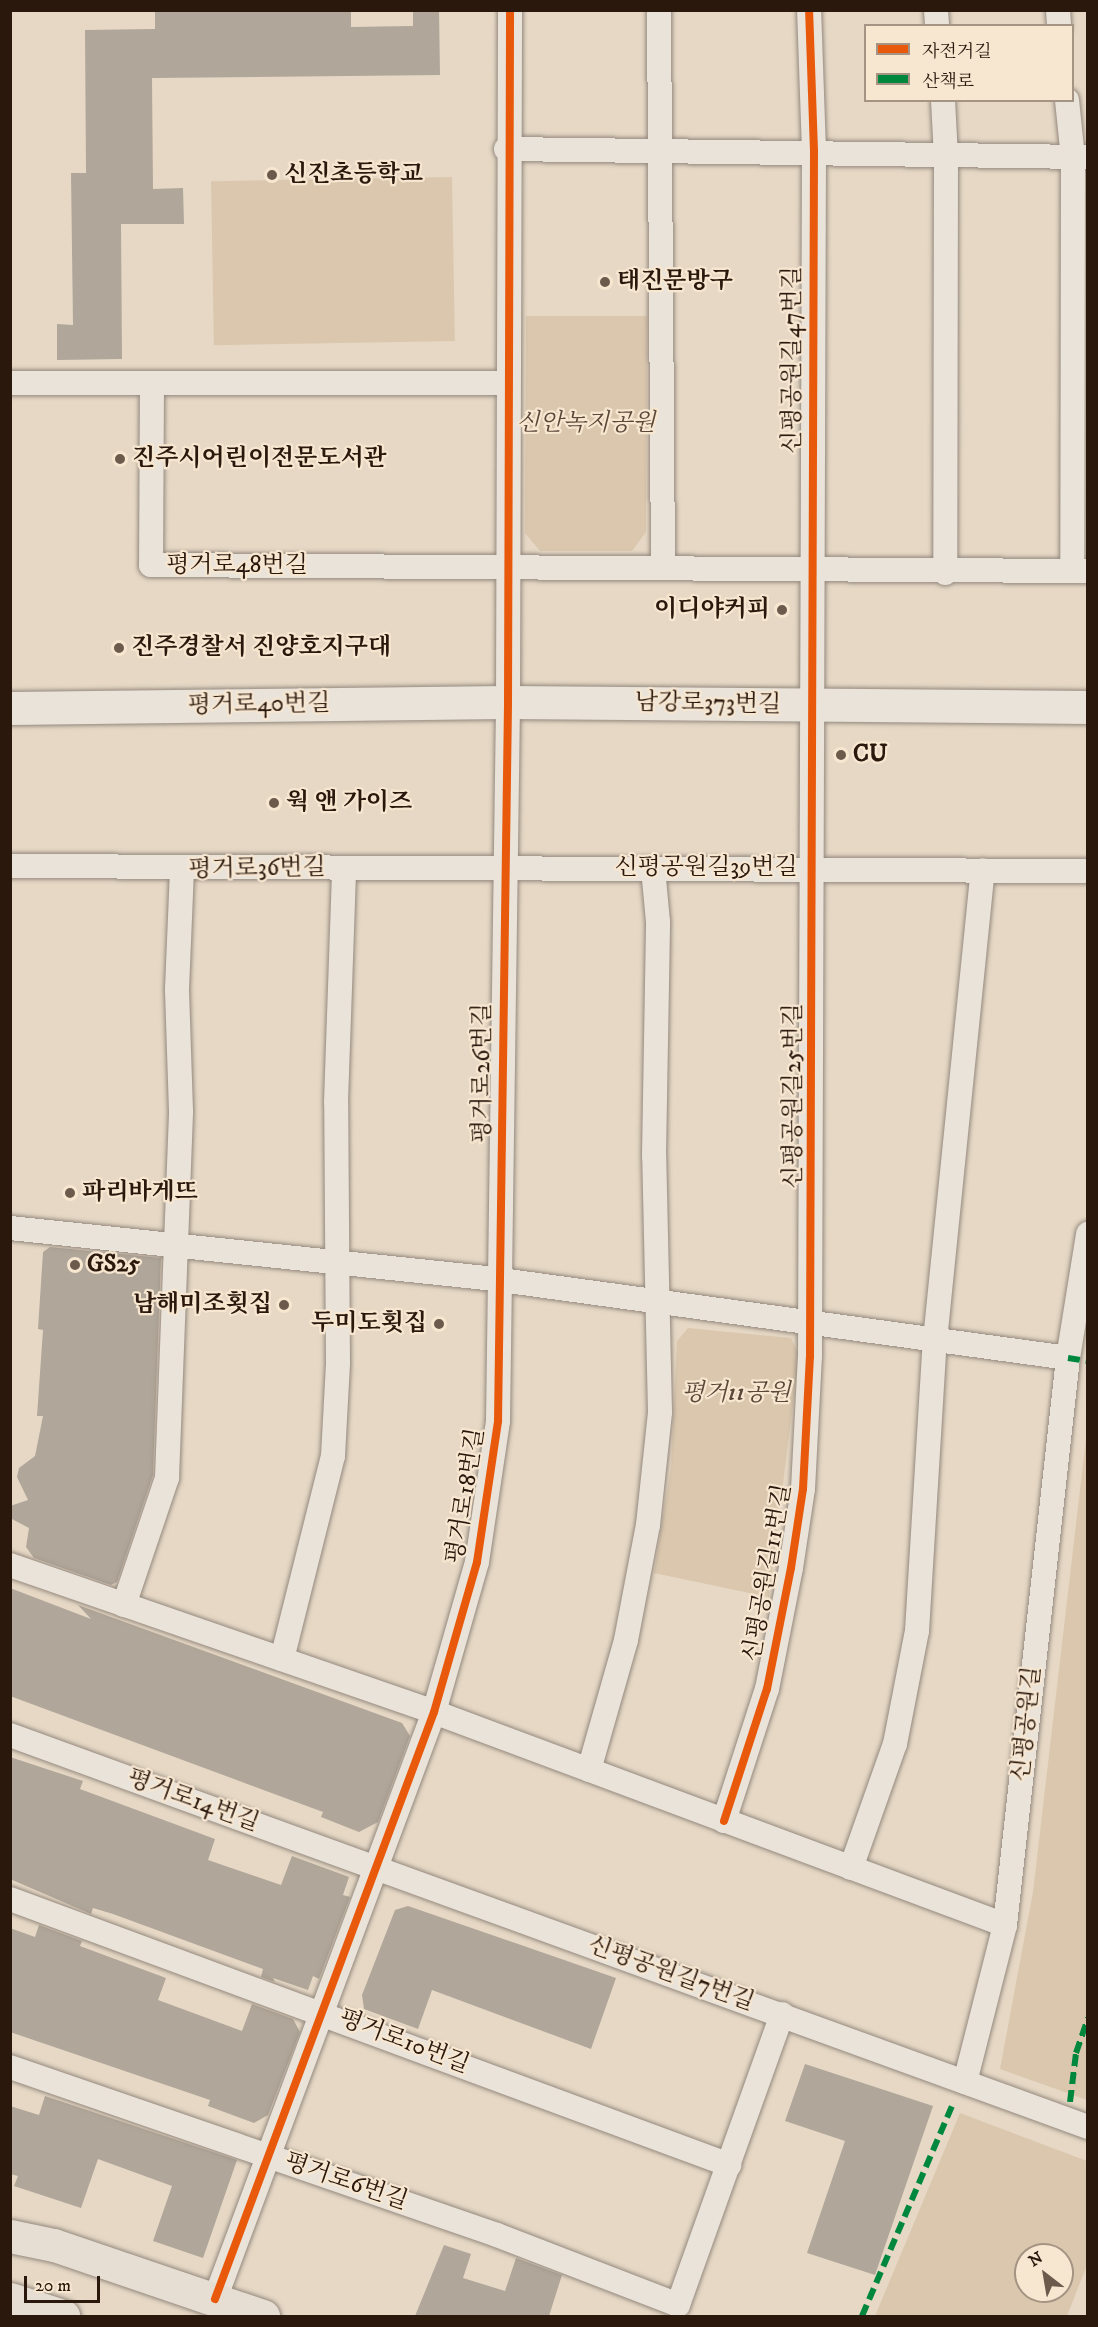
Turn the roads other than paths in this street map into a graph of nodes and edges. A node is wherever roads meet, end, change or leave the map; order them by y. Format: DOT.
graph roads {
  1 [pos="510,10"];
  2 [pos="659,10"];
  3 [pos="809,10"];
  4 [pos="943,102"];
  5 [pos="1067,102"];
  6 [pos="506,149"];
  7 [pos="660,150"];
  8 [pos="814,151"];
  9 [pos="946,157"];
  10 [pos="1080,158"];
  11 [pos="10,383"];
  12 [pos="152,383"];
  13 [pos="506,383"];
  14 [pos="506,566"];
  15 [pos="663,567"];
  16 [pos="812,569"];
  17 [pos="1080,571"];
  18 [pos="945,573"];
  19 [pos="508,702"];
  20 [pos="811,705"];
  21 [pos="1088,706"];
  22 [pos="10,708"];
  23 [pos="10,866"];
  24 [pos="504,867"];
  25 [pos="653,868"];
  26 [pos="810,868"];
  27 [pos="345,869"];
  28 [pos="182,870"];
  29 [pos="982,870"];
  30 [pos="1088,871"];
  31 [pos="10,1228"];
  32 [pos="1088,1234"];
  33 [pos="178,1246"];
  34 [pos="335,1262"];
  35 [pos="501,1280"];
  36 [pos="661,1305"];
  37 [pos="812,1325"];
  38 [pos="935,1340"];
  39 [pos="1068,1358"];
  40 [pos="10,1565"];
  41 [pos="124,1605"];
  42 [pos="282,1659"];
  43 [pos="434,1712"];
  44 [pos="10,1735"];
  45 [pos="589,1770"];
  46 [pos="724,1821"];
  47 [pos="376,1867"];
  48 [pos="851,1868"];
  49 [pos="10,1899"];
  50 [pos="1005,1925"];
  51 [pos="322,2011"];
  52 [pos="782,2014"];
  53 [pos="10,2067"];
  54 [pos="965,2082"];
  55 [pos="1088,2127"];
  56 [pos="268,2156"];
  57 [pos="729,2165"];
  58 [pos="10,2236"];
  59 [pos="10,2248"];
  60 [pos="10,2298"];
  61 [pos="206,2308"];
  62 [pos="63,2316"];
  63 [pos="263,2316"];
  1 -- 6 [label="street"];
  2 -- 7 [label="street"];
  3 -- 8 [label="street, 신평공원길47번길"];
  4 -- 9 [label="street"];
  5 -- 10 [label="street"];
  6 -- 7 [label="street"];
  6 -- 13 [label="street"];
  7 -- 8 [label="street"];
  7 -- 15 [label="street"];
  8 -- 9 [label="street"];
  8 -- 16 [label="street, 신평공원길47번길"];
  9 -- 10 [label="street"];
  9 -- 18 [label="street"];
  10 -- 17 [label="street"];
  11 -- 12 [label="street"];
  12 -- 13 [label="street"];
  12 -- 14 [label="street, 평거로48번길"];
  13 -- 14 [label="street"];
  14 -- 15 [label="street"];
  14 -- 19 [label="street, 평거로26번길"];
  15 -- 16 [label="street"];
  16 -- 18 [label="street"];
  16 -- 20 [label="street, 신평공원길47번길"];
  17 -- 18 [label="street"];
  19 -- 20 [label="street, 남강로373번길"];
  19 -- 22 [label="street, 평거로40번길"];
  19 -- 24 [label="street, 평거로26번길"];
  20 -- 21 [label="street, 남강로373번길"];
  20 -- 26 [label="street, 신평공원길25번길"];
  23 -- 28 [label="street, 평거로36번길"];
  24 -- 25 [label="street, 신평공원길39번길"];
  24 -- 27 [label="street, 평거로36번길"];
  24 -- 35 [label="street, 평거로26번길"];
  25 -- 26 [label="street, 신평공원길39번길"];
  25 -- 36 [label="street"];
  26 -- 29 [label="street, 신평공원길39번길"];
  26 -- 37 [label="street, 신평공원길25번길"];
  27 -- 28 [label="street, 평거로36번길"];
  27 -- 34 [label="street"];
  28 -- 33 [label="street"];
  29 -- 30 [label="street, 신평공원길39번길"];
  29 -- 38 [label="street"];
  31 -- 33 [label="street"];
  32 -- 39 [label="street, 신평공원길"];
  33 -- 34 [label="street"];
  33 -- 41 [label="street"];
  34 -- 35 [label="street"];
  34 -- 42 [label="street"];
  35 -- 36 [label="street"];
  35 -- 43 [label="street, 평거로18번길"];
  36 -- 37 [label="street"];
  36 -- 45 [label="street"];
  37 -- 38 [label="street"];
  37 -- 46 [label="street, 신평공원길11번길"];
  38 -- 39 [label="street"];
  38 -- 48 [label="street"];
  39 -- 50 [label="street, 신평공원길"];
  40 -- 41 [label="street"];
  41 -- 42 [label="street"];
  42 -- 43 [label="street"];
  43 -- 45 [label="street"];
  43 -- 47 [label="street, 평거로18번길"];
  44 -- 47 [label="street, 평거로14번길"];
  45 -- 46 [label="street"];
  46 -- 48 [label="street"];
  47 -- 51 [label="street, 평거로18번길"];
  47 -- 52 [label="street, 신평공원길7번길"];
  48 -- 50 [label="street"];
  49 -- 51 [label="street, 평거로10번길"];
  50 -- 54 [label="street, 신평공원길"];
  51 -- 56 [label="street, 평거로18번길"];
  51 -- 57 [label="street, 평거로10번길"];
  52 -- 54 [label="street, 신평공원길7번길"];
  52 -- 57 [label="street"];
  53 -- 56 [label="street, 평거로6번길"];
  54 -- 55 [label="street"];
  56 -- 57 [label="street, 평거로6번길"];
  56 -- 61 [label="street, 평거로18번길"];
  58 -- 61 [label="main road"];
  59 -- 61 [label="main road"];
  60 -- 62 [label="main road"];
  61 -- 63 [label="main road"];
}
